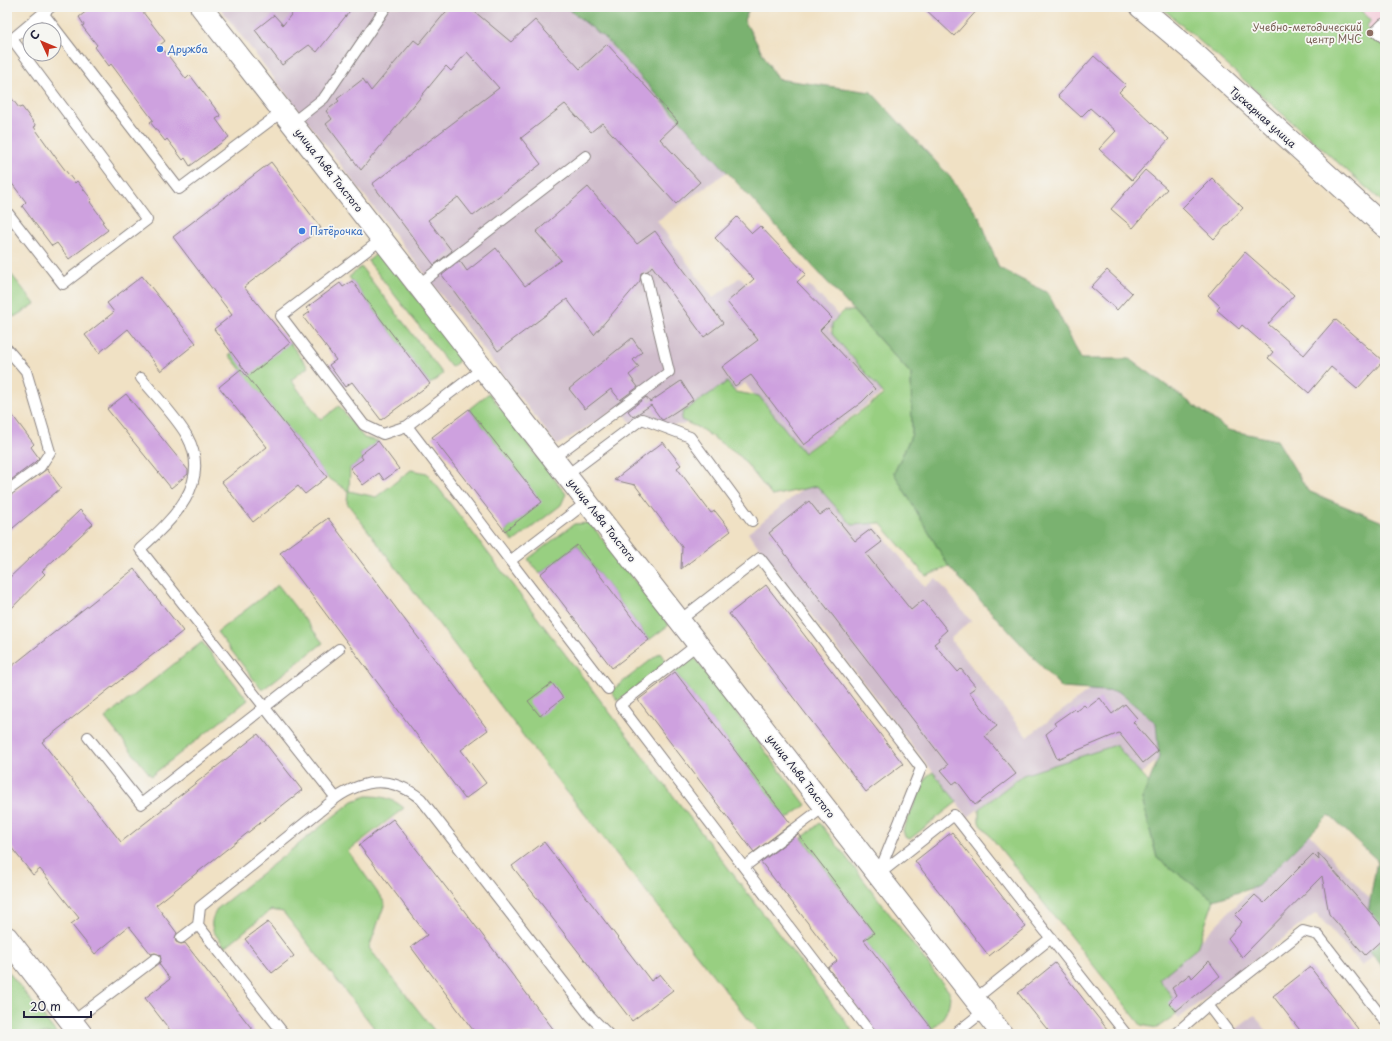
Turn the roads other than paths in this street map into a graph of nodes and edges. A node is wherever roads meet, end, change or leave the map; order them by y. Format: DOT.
graph roads {
  1 [pos="201,7"];
  2 [pos="386,7"];
  3 [pos="1140,7"];
  4 [pos="47,10"];
  5 [pos="1383,24"];
  6 [pos="1385,39"];
  7 [pos="10,41"];
  8 [pos="287,117"];
  9 [pos="586,156"];
  10 [pos="7,212"];
  11 [pos="1385,228"];
  12 [pos="382,239"];
  13 [pos="646,277"];
  14 [pos="418,285"];
  15 [pos="7,349"];
  16 [pos="483,368"];
  17 [pos="141,378"];
  18 [pos="408,426"];
  19 [pos="553,458"];
  20 [pos="567,475"];
  21 [pos="7,491"];
  22 [pos="587,502"];
  23 [pos="752,520"];
  24 [pos="510,561"];
  25 [pos="680,620"];
  26 [pos="698,644"];
  27 [pos="339,649"];
  28 [pos="608,689"];
  29 [pos="264,707"];
  30 [pos="88,737"];
  31 [pos="336,798"];
  32 [pos="825,806"];
  33 [pos="744,868"];
  34 [pos="878,875"];
  35 [pos="198,925"];
  36 [pos="7,938"];
  37 [pos="181,938"];
  38 [pos="1050,938"];
  39 [pos="155,959"];
  40 [pos="979,1005"];
  41 [pos="1208,1005"];
  42 [pos="1385,1021"];
  43 [pos="77,1028"];
  44 [pos="284,1034"];
  45 [pos="608,1034"];
  46 [pos="871,1034"];
  47 [pos="955,1034"];
  48 [pos="1002,1034"];
  49 [pos="1126,1034"];
  50 [pos="1175,1034"];
  51 [pos="1230,1034"];
  1 -- 8 [label="street, улица Льва Толстого"];
  2 -- 8 [label="lane"];
  3 -- 11 [label="street, Тускарная улица"];
  4 -- 7 [label="lane"];
  4 -- 8 [label="lane"];
  5 -- 6 [label="lane"];
  7 -- 10 [label="lane"];
  8 -- 12 [label="street, улица Льва Толстого"];
  9 -- 14 [label="lane"];
  12 -- 14 [label="street, улица Льва Толстого"];
  12 -- 18 [label="lane"];
  13 -- 19 [label="lane"];
  14 -- 16 [label="street, улица Льва Толстого"];
  15 -- 21 [label="lane"];
  16 -- 18 [label="lane"];
  16 -- 19 [label="street, улица Льва Толстого"];
  17 -- 29 [label="lane"];
  18 -- 24 [label="lane"];
  19 -- 20 [label="street, улица Льва Толстого"];
  20 -- 22 [label="street, улица Льва Толстого"];
  20 -- 23 [label="lane"];
  22 -- 24 [label="lane"];
  22 -- 25 [label="street, улица Льва Толстого"];
  24 -- 28 [label="lane"];
  25 -- 26 [label="street, улица Льва Толстого"];
  25 -- 34 [label="lane"];
  26 -- 32 [label="street, улица Льва Толстого"];
  26 -- 33 [label="lane"];
  27 -- 29 [label="lane"];
  29 -- 30 [label="lane"];
  29 -- 31 [label="lane"];
  31 -- 35 [label="lane"];
  31 -- 45 [label="lane"];
  32 -- 33 [label="lane"];
  32 -- 34 [label="street, улица Льва Толстого"];
  33 -- 46 [label="lane"];
  34 -- 38 [label="lane"];
  34 -- 40 [label="street, улица Льва Толстого"];
  35 -- 37 [label="lane"];
  35 -- 44 [label="lane"];
  36 -- 43 [label="street"];
  38 -- 40 [label="lane"];
  38 -- 49 [label="lane"];
  39 -- 43 [label="lane"];
  40 -- 47 [label="lane"];
  40 -- 48 [label="street, улица Льва Толстого"];
  41 -- 42 [label="lane"];
  41 -- 50 [label="lane"];
  41 -- 51 [label="lane"];
}
